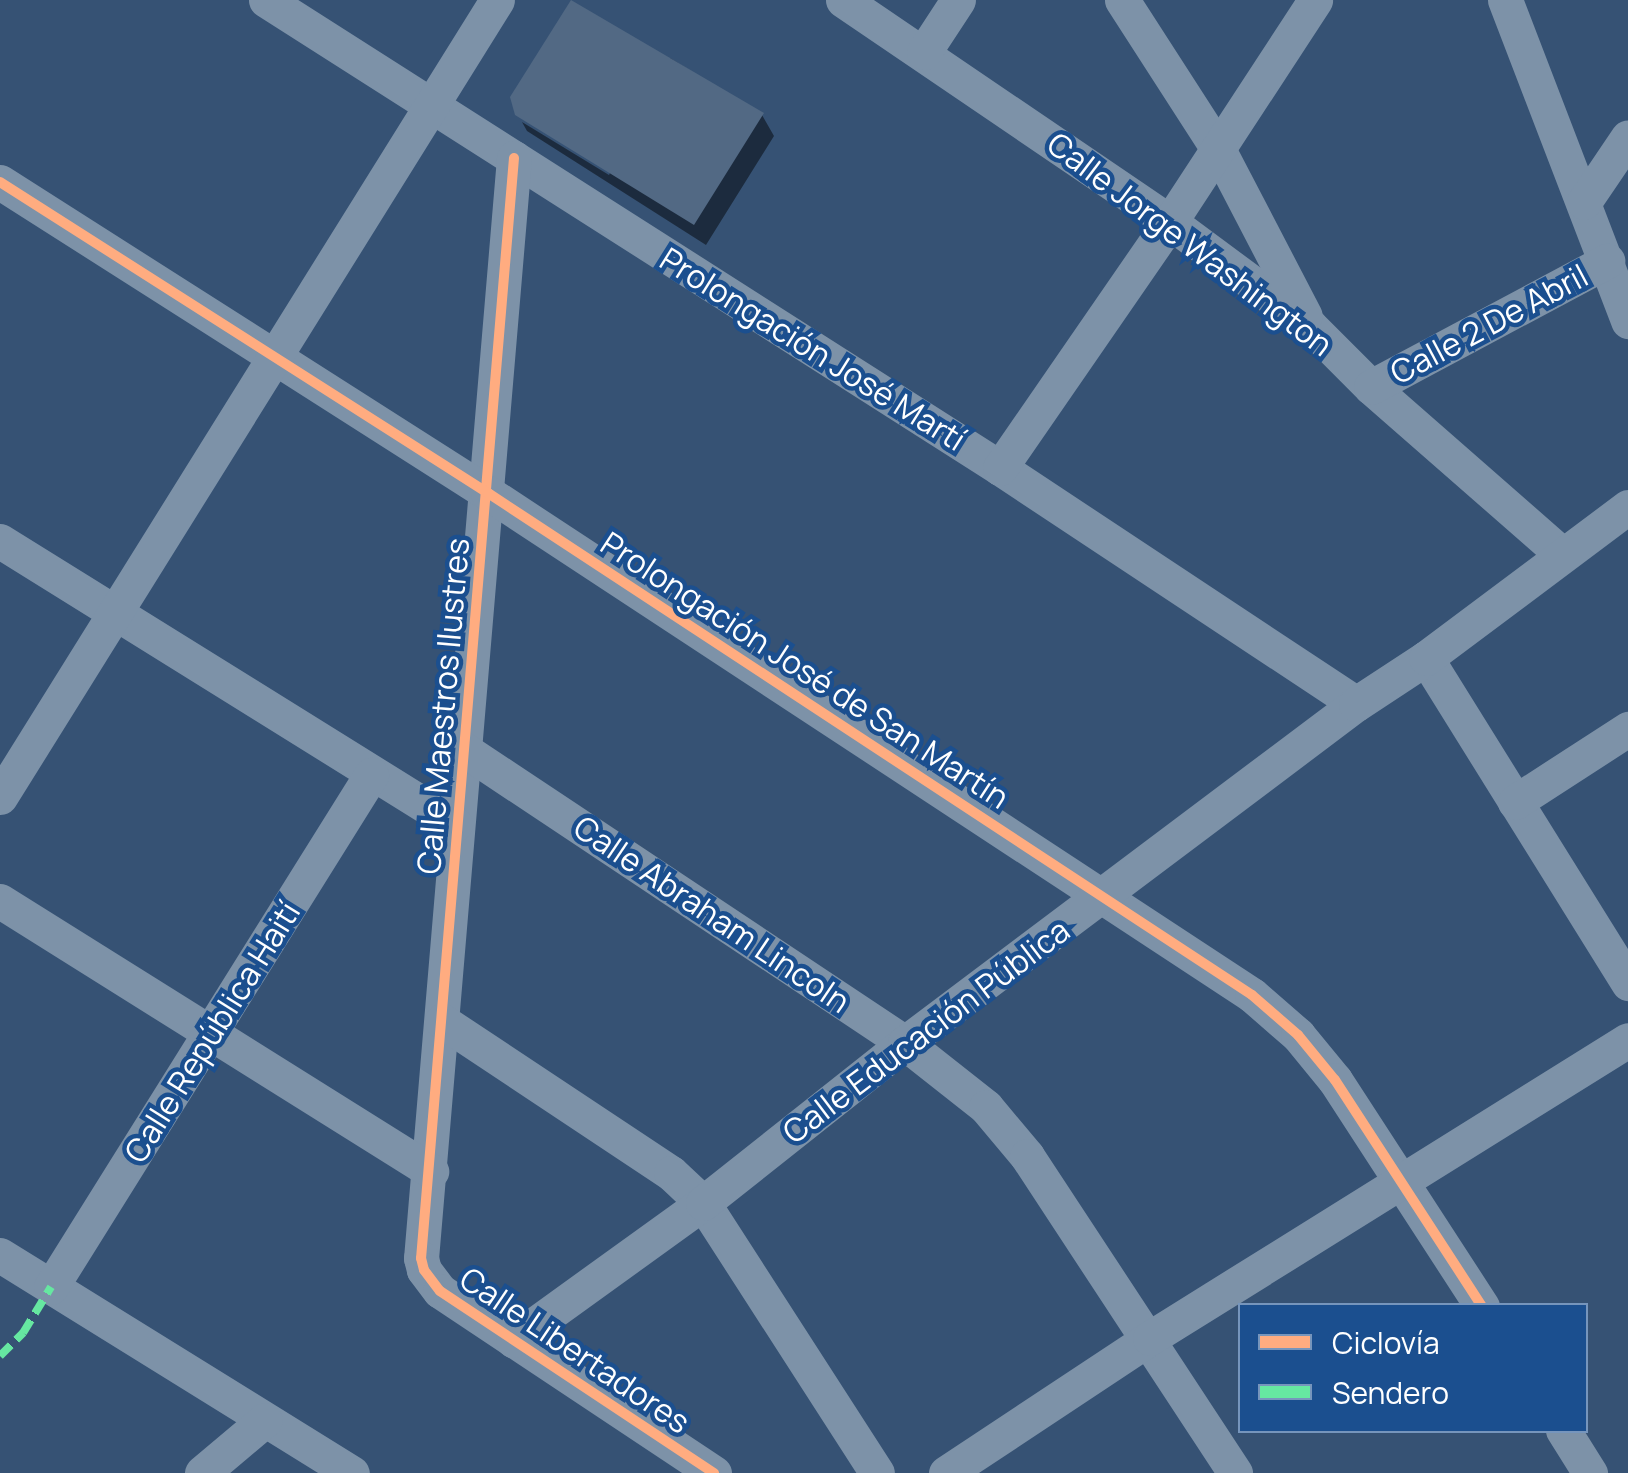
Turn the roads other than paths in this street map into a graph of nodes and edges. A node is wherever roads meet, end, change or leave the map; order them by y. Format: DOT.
graph roads {
  1 [pos="266,0"];
  2 [pos="498,0"];
  3 [pos="843,0"];
  4 [pos="958,0"];
  5 [pos="1122,0"];
  6 [pos="1314,0"];
  7 [pos="1504,0"];
  8 [pos="924,52"];
  9 [pos="432,108"];
  10 [pos="1628,138"];
  11 [pos="1218,149"];
  12 [pos="514,158"];
  13 [pos="0,182"];
  14 [pos="1584,202"];
  15 [pos="1170,222"];
  16 [pos="1607,261"];
  17 [pos="1628,321"];
  18 [pos="1310,326"];
  19 [pos="273,358"];
  20 [pos="1371,387"];
  21 [pos="1000,468"];
  22 [pos="488,494"];
  23 [pos="1628,506"];
  24 [pos="0,541"];
  25 [pos="1562,554"];
  26 [pos="118,614"];
  27 [pos="1426,658"];
  28 [pos="1356,704"];
  29 [pos="1628,729"];
  30 [pos="463,749"];
  31 [pos="371,776"];
  32 [pos="0,797"];
  33 [pos="1515,802"];
  34 [pos="455,824"];
  35 [pos="1105,895"];
  36 [pos="0,901"];
  37 [pos="1628,982"];
  38 [pos="442,1021"];
  39 [pos="213,1033"];
  40 [pos="1628,1040"];
  41 [pos="906,1042"];
  42 [pos="431,1170"];
  43 [pos="1403,1183"];
  44 [pos="703,1203"];
  45 [pos="0,1255"];
  46 [pos="421,1258"];
  47 [pos="51,1287"];
  48 [pos="1480,1303"];
  49 [pos="1150,1338"];
  50 [pos="513,1340"];
  51 [pos="265,1420"];
  52 [pos="1564,1433"];
  53 [pos="202,1473"];
  54 [pos="352,1473"];
  55 [pos="714,1473"];
  56 [pos="878,1473"];
  57 [pos="946,1473"];
  58 [pos="1235,1473"];
  59 [pos="1590,1473"];
  1 -- 9 [label="street, Prolongación José Martí"];
  2 -- 9 [label="street"];
  3 -- 8 [label="street, Calle Jorge Washington"];
  4 -- 8 [label="street"];
  5 -- 11 [label="street"];
  6 -- 11 [label="street"];
  7 -- 14 [label="street"];
  8 -- 15 [label="street, Calle Jorge Washington"];
  9 -- 12 [label="street, Prolongación José Martí"];
  9 -- 19 [label="street"];
  10 -- 14 [label="street"];
  11 -- 15 [label="street"];
  11 -- 18 [label="street"];
  12 -- 21 [label="street, Prolongación José Martí"];
  12 -- 22 [label="street, Calle Maestros Ilustres"];
  13 -- 19 [label="street, Prolongación José de San Martín"];
  14 -- 16 [label="street"];
  15 -- 18 [label="street, Calle Jorge Washington"];
  15 -- 21 [label="street"];
  16 -- 17 [label="street"];
  16 -- 20 [label="street, Calle 2 De Abril"];
  18 -- 20 [label="street, Calle Jorge Washington"];
  19 -- 22 [label="street, Prolongación José de San Martín"];
  19 -- 26 [label="street"];
  20 -- 25 [label="street, Calle Jorge Washington"];
  21 -- 28 [label="street, Prolongación José Martí"];
  22 -- 30 [label="street, Calle Maestros Ilustres"];
  22 -- 35 [label="street, Prolongación José de San Martín"];
  23 -- 25 [label="street, Calle Educación Pública"];
  24 -- 26 [label="street"];
  25 -- 27 [label="street, Calle Educación Pública"];
  26 -- 31 [label="street"];
  26 -- 32 [label="street"];
  27 -- 28 [label="street, Calle Educación Pública"];
  27 -- 33 [label="street"];
  28 -- 35 [label="street, Calle Educación Pública"];
  29 -- 33 [label="street"];
  30 -- 34 [label="street, Calle Maestros Ilustres"];
  30 -- 41 [label="street, Calle Abraham Lincoln"];
  31 -- 34 [label="street"];
  31 -- 39 [label="street, Calle República Haití"];
  33 -- 37 [label="street"];
  34 -- 38 [label="street, Calle Maestros Ilustres"];
  35 -- 41 [label="street, Calle Educación Pública"];
  35 -- 43 [label="street, Prolongación José de San Martín"];
  36 -- 39 [label="street"];
  38 -- 42 [label="street, Calle Maestros Ilustres"];
  38 -- 44 [label="street"];
  39 -- 42 [label="street"];
  39 -- 47 [label="street, Calle República Haití"];
  40 -- 43 [label="street"];
  41 -- 44 [label="street, Calle Educación Pública"];
  41 -- 49 [label="street, Calle Abraham Lincoln"];
  42 -- 46 [label="street, Calle Maestros Ilustres"];
  43 -- 48 [label="street, Prolongación José de San Martín"];
  43 -- 49 [label="street"];
  44 -- 50 [label="street, Calle Educación Pública"];
  44 -- 56 [label="street"];
  45 -- 47 [label="street"];
  46 -- 50 [label="street, Calle Libertadores"];
  47 -- 51 [label="street"];
  49 -- 57 [label="street"];
  49 -- 58 [label="street, Calle Abraham Lincoln"];
  50 -- 55 [label="street, Calle Libertadores"];
  51 -- 53 [label="street"];
  51 -- 54 [label="street"];
  52 -- 59 [label="street"];
}
